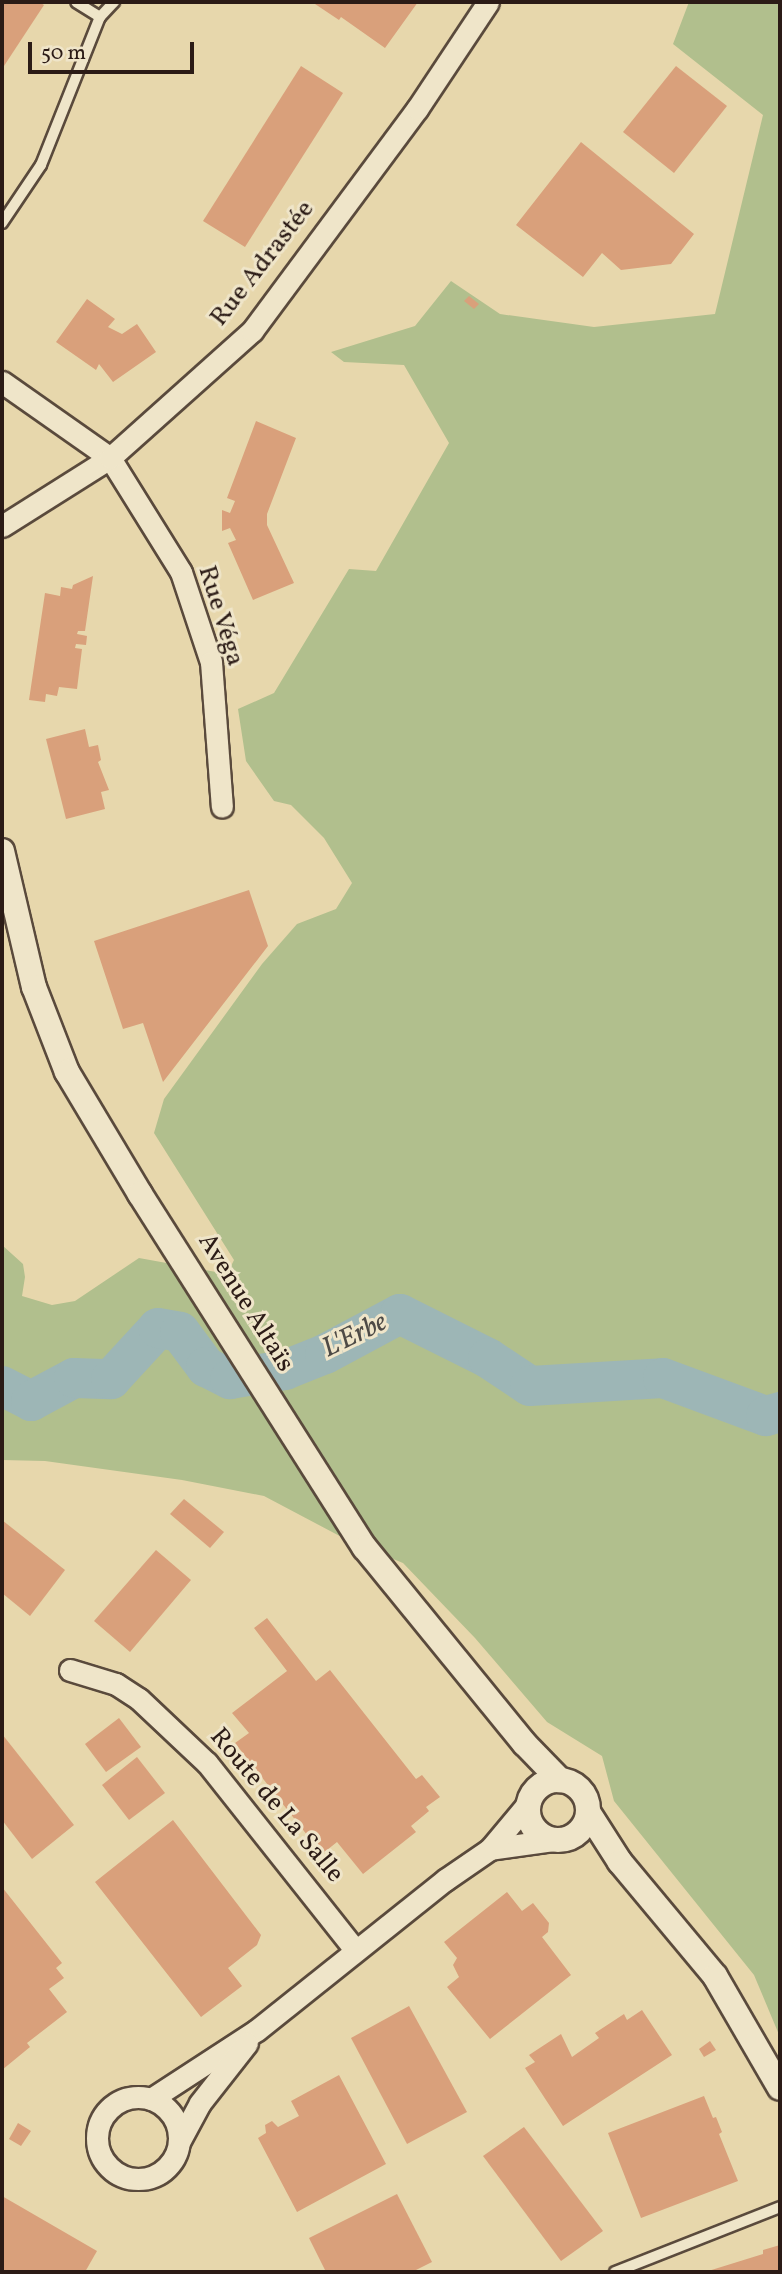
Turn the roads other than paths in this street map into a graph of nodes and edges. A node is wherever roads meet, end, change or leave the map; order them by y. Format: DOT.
graph roads {
  1 [pos="76,2"];
  2 [pos="114,2"];
  3 [pos="488,2"];
  4 [pos="100,17"];
  5 [pos="2,223"];
  6 [pos="2,382"];
  7 [pos="110,458"];
  8 [pos="28,510"];
  9 [pos="2,526"];
  10 [pos="2,542"];
  11 [pos="222,807"];
  12 [pos="2,851"];
  13 [pos="70,1670"];
  14 [pos="524,1743"];
  15 [pos="561,1780"];
  16 [pos="531,1798"];
  17 [pos="588,1812"];
  18 [pos="561,1839"];
  19 [pos="490,1849"];
  20 [pos="620,1862"];
  21 [pos="355,1950"];
  22 [pos="257,2030"];
  23 [pos="780,2088"];
  24 [pos="150,2099"];
  25 [pos="179,2142"];
  26 [pos="780,2207"];
  27 [pos="615,2272"];
  1 -- 4 [label="lane"];
  2 -- 4 [label="lane"];
  3 -- 7 [label="street, Rue Adrastée"];
  4 -- 5 [label="lane"];
  6 -- 7 [label="street"];
  7 -- 8 [label="street, Rue Adrastée"];
  7 -- 11 [label="street, Rue Véga"];
  8 -- 9 [label="street, Rue Adrastée"];
  8 -- 10 [label="street, Rue Adrastée"];
  12 -- 14 [label="street, Avenue Altaïs"];
  13 -- 21 [label="street, Route de La Salle"];
  14 -- 15 [label="street, Avenue Altaïs"];
  14 -- 16 [label="street, Avenue Altaïs"];
  15 -- 16 [label="street"];
  15 -- 17 [label="street"];
  16 -- 18 [label="street"];
  16 -- 19 [label="street"];
  17 -- 18 [label="street"];
  17 -- 20 [label="street"];
  18 -- 19 [label="street"];
  18 -- 20 [label="street"];
  19 -- 21 [label="street"];
  20 -- 23 [label="street"];
  21 -- 22 [label="street"];
  22 -- 24 [label="street"];
  22 -- 25 [label="street"];
  24 -- 25 [label="street"];
  24 -- 25 [label="street"];
  26 -- 27 [label="lane"];
}
